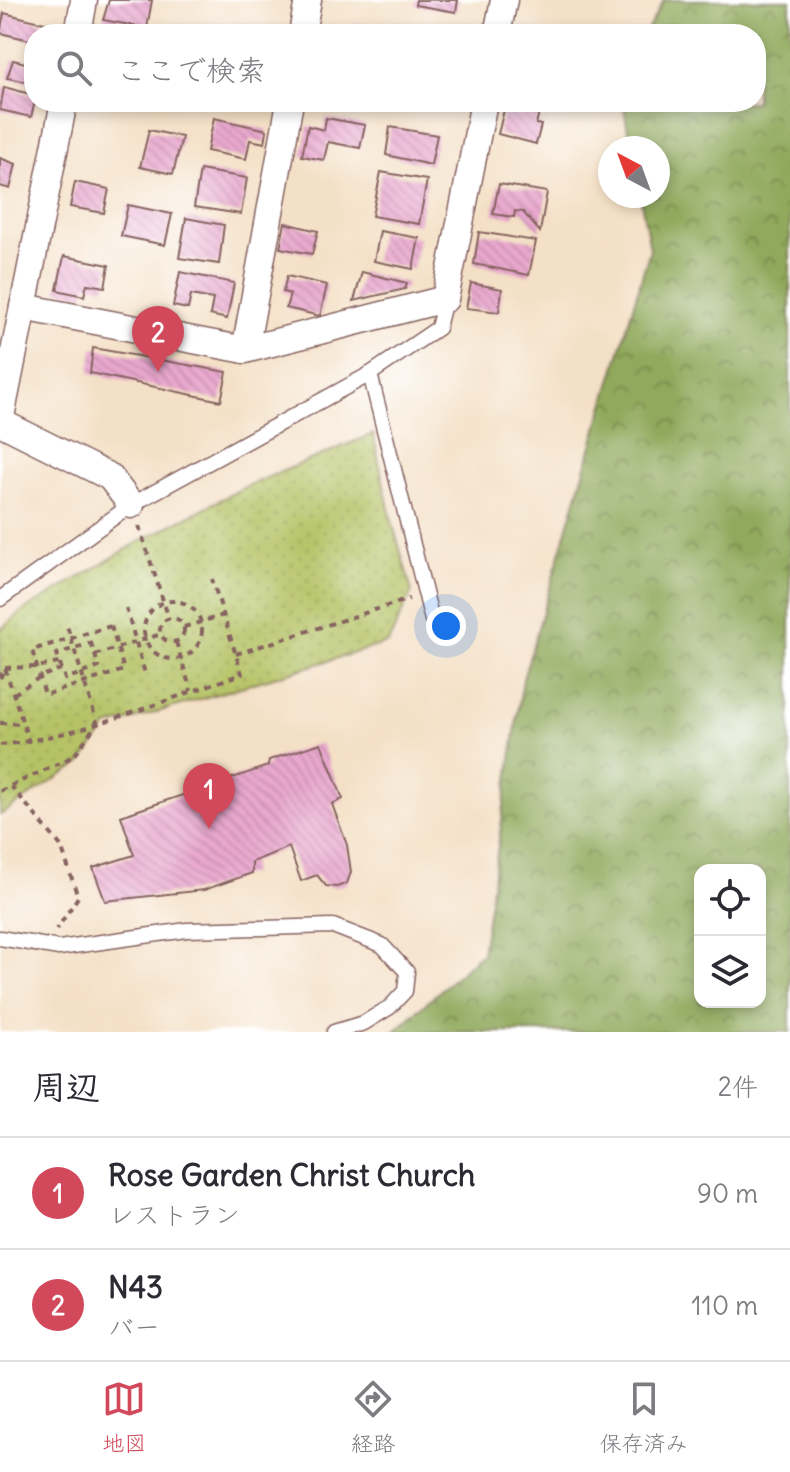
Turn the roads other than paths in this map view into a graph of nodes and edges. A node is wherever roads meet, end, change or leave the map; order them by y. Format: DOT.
graph roads {
  1 [pos="84,0"];
  2 [pos="308,0"];
  3 [pos="504,0"];
  4 [pos="80,24"];
  5 [pos="304,24"];
  6 [pos="499,24"];
  7 [pos="62,112"];
  8 [pos="288,112"];
  9 [pos="482,112"];
  10 [pos="445,299"];
  11 [pos="23,307"];
  12 [pos="245,350"];
  13 [pos="370,374"];
  14 [pos="131,505"];
  15 [pos="0,599"];
  16 [pos="432,620"];
  17 [pos="0,938"];
  18 [pos="334,1032"];
  1 -- 4 [label="street"];
  2 -- 5 [label="street"];
  3 -- 6 [label="street"];
  7 -- 11 [label="street"];
  8 -- 12 [label="street"];
  9 -- 10 [label="street"];
  10 -- 12 [label="street"];
  10 -- 13 [label="lane"];
  11 -- 12 [label="street"];
  11 -- 14 [label="street"];
  13 -- 14 [label="lane"];
  13 -- 16 [label="lane"];
  14 -- 15 [label="lane"];
  17 -- 18 [label="lane"];
}
